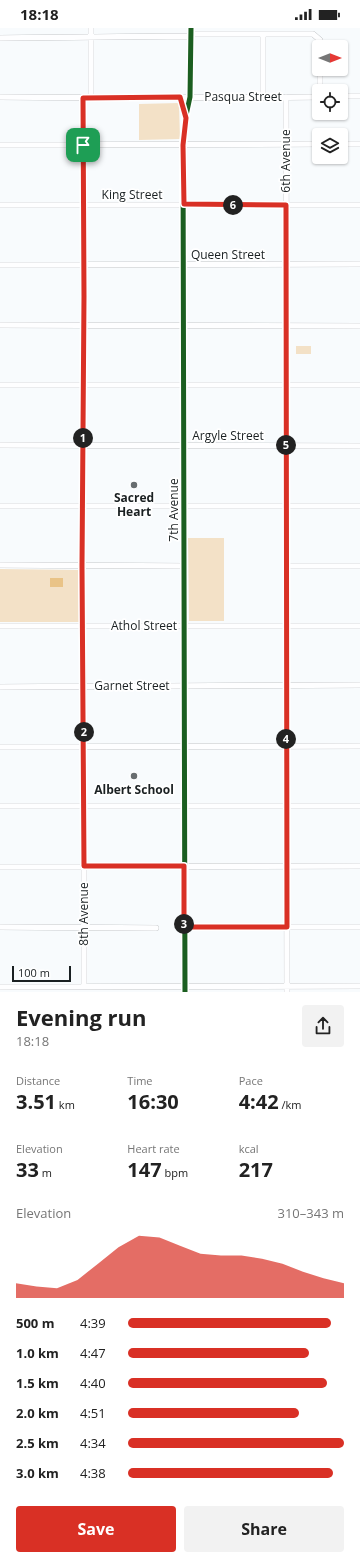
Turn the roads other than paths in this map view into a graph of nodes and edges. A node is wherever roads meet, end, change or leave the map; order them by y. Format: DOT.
graph roads {
  1 [pos="90,28"];
  2 [pos="191,33"];
  3 [pos="264,34"];
  4 [pos="90,37"];
  5 [pos="0,38"];
  6 [pos="320,40"];
  7 [pos="348,96"];
  8 [pos="360,96"];
  9 [pos="0,97"];
  10 [pos="180,97"];
  11 [pos="190,97"];
  12 [pos="263,97"];
  13 [pos="286,97"];
  14 [pos="312,97"];
  15 [pos="83,98"];
  16 [pos="91,98"];
  17 [pos="186,118"];
  18 [pos="286,144"];
  19 [pos="312,144"];
  20 [pos="348,144"];
  21 [pos="360,144"];
  22 [pos="0,145"];
  23 [pos="83,145"];
  24 [pos="183,145"];
  25 [pos="184,204"];
  26 [pos="0,205"];
  27 [pos="83,205"];
  28 [pos="286,205"];
  29 [pos="360,205"];
  30 [pos="84,264"];
  31 [pos="360,264"];
  32 [pos="0,265"];
  33 [pos="184,265"];
  34 [pos="286,265"];
  35 [pos="0,325"];
  36 [pos="84,325"];
  37 [pos="184,325"];
  38 [pos="286,325"];
  39 [pos="360,326"];
  40 [pos="0,385"];
  41 [pos="184,385"];
  42 [pos="286,385"];
  43 [pos="360,385"];
  44 [pos="84,386"];
  45 [pos="0,446"];
  46 [pos="83,446"];
  47 [pos="184,446"];
  48 [pos="286,446"];
  49 [pos="360,446"];
  50 [pos="184,505"];
  51 [pos="0,506"];
  52 [pos="83,506"];
  53 [pos="286,506"];
  54 [pos="360,506"];
  55 [pos="0,566"];
  56 [pos="82,566"];
  57 [pos="184,566"];
  58 [pos="286,566"];
  59 [pos="360,566"];
  60 [pos="0,626"];
  61 [pos="83,626"];
  62 [pos="185,626"];
  63 [pos="286,626"];
  64 [pos="360,626"];
  65 [pos="286,685"];
  66 [pos="360,685"];
  67 [pos="83,686"];
  68 [pos="185,686"];
  69 [pos="0,687"];
  70 [pos="360,746"];
  71 [pos="0,747"];
  72 [pos="84,747"];
  73 [pos="286,747"];
  74 [pos="185,748"];
  75 [pos="0,806"];
  76 [pos="184,806"];
  77 [pos="286,806"];
  78 [pos="360,806"];
  79 [pos="84,807"];
  80 [pos="84,866"];
  81 [pos="184,866"];
  82 [pos="286,866"];
  83 [pos="360,866"];
  84 [pos="0,867"];
  85 [pos="0,927"];
  86 [pos="84,927"];
  87 [pos="184,927"];
  88 [pos="287,927"];
  89 [pos="360,927"];
  90 [pos="156,928"];
  91 [pos="84,986"];
  92 [pos="360,986"];
  93 [pos="0,987"];
  94 [pos="185,989"];
  95 [pos="287,989"];
  1 -- 4 [label="street"];
  2 -- 3 [label="street"];
  2 -- 4 [label="street"];
  2 -- 11 [label="street, 7th Avenue"];
  3 -- 6 [label="street"];
  3 -- 12 [label="street"];
  4 -- 5 [label="street"];
  4 -- 16 [label="street"];
  7 -- 8 [label="street"];
  9 -- 15 [label="street, Pasqua Street"];
  10 -- 11 [label="street, Pasqua Street"];
  10 -- 16 [label="street, Pasqua Street"];
  10 -- 17 [label="street"];
  11 -- 12 [label="street, Pasqua Street"];
  11 -- 17 [label="street, 7th Avenue"];
  12 -- 13 [label="street, Pasqua Street"];
  13 -- 14 [label="street, Pasqua Street"];
  13 -- 18 [label="street, 6th Avenue"];
  15 -- 16 [label="street, Pasqua Street"];
  15 -- 23 [label="street, 8th Avenue"];
  17 -- 24 [label="street, 7th Avenue"];
  18 -- 19 [label="street"];
  18 -- 24 [label="street"];
  18 -- 28 [label="street, 6th Avenue"];
  20 -- 21 [label="street"];
  22 -- 23 [label="street"];
  23 -- 24 [label="street"];
  23 -- 27 [label="street, 8th Avenue"];
  24 -- 25 [label="street, 7th Avenue"];
  25 -- 27 [label="street, King Street"];
  25 -- 28 [label="street, King Street"];
  25 -- 33 [label="street, 7th Avenue"];
  26 -- 27 [label="street, King Street"];
  27 -- 30 [label="street, 8th Avenue"];
  28 -- 29 [label="street, King Street"];
  28 -- 34 [label="street, 6th Avenue"];
  30 -- 32 [label="street, Queen Street"];
  30 -- 33 [label="street, Queen Street"];
  30 -- 36 [label="street, 8th Avenue"];
  31 -- 34 [label="street, Queen Street"];
  33 -- 34 [label="street, Queen Street"];
  33 -- 37 [label="street, 7th Avenue"];
  34 -- 38 [label="street, 6th Avenue"];
  35 -- 36 [label="street"];
  36 -- 37 [label="street"];
  36 -- 44 [label="street, 8th Avenue"];
  37 -- 38 [label="street"];
  37 -- 41 [label="street, 7th Avenue"];
  38 -- 39 [label="street"];
  38 -- 42 [label="street, 6th Avenue"];
  40 -- 44 [label="street"];
  41 -- 42 [label="street"];
  41 -- 44 [label="street"];
  41 -- 47 [label="street, 7th Avenue"];
  42 -- 43 [label="street"];
  42 -- 48 [label="street, 6th Avenue"];
  44 -- 46 [label="street, 8th Avenue"];
  45 -- 46 [label="street, Argyle Street"];
  46 -- 47 [label="street, Argyle Street"];
  46 -- 52 [label="street, 8th Avenue"];
  47 -- 48 [label="street, Argyle Street"];
  47 -- 50 [label="street, 7th Avenue"];
  48 -- 49 [label="street, Argyle Street"];
  48 -- 53 [label="street, 6th Avenue"];
  50 -- 52 [label="street"];
  50 -- 53 [label="street"];
  50 -- 57 [label="street, 7th Avenue"];
  51 -- 52 [label="street"];
  52 -- 56 [label="street, 8th Avenue"];
  53 -- 54 [label="street"];
  53 -- 58 [label="street, 6th Avenue"];
  55 -- 56 [label="street"];
  56 -- 57 [label="street"];
  56 -- 61 [label="street, 8th Avenue"];
  57 -- 62 [label="street, 7th Avenue"];
  58 -- 59 [label="street"];
  58 -- 63 [label="street, 6th Avenue"];
  60 -- 61 [label="street, Athol Street"];
  61 -- 62 [label="street, Athol Street"];
  61 -- 67 [label="street, 8th Avenue"];
  62 -- 63 [label="street, Athol Street"];
  62 -- 68 [label="street, 7th Avenue"];
  63 -- 64 [label="street, Athol Street"];
  63 -- 65 [label="street, 6th Avenue"];
  65 -- 66 [label="street, Garnet Street"];
  65 -- 68 [label="street, Garnet Street"];
  65 -- 73 [label="street, 6th Avenue"];
  67 -- 68 [label="street, Garnet Street"];
  67 -- 69 [label="street, Garnet Street"];
  67 -- 72 [label="street, 8th Avenue"];
  68 -- 74 [label="street, 7th Avenue"];
  70 -- 73 [label="street"];
  71 -- 72 [label="street"];
  72 -- 74 [label="street"];
  72 -- 79 [label="street, 8th Avenue"];
  73 -- 74 [label="street"];
  73 -- 77 [label="street, 6th Avenue"];
  74 -- 76 [label="street, 7th Avenue"];
  75 -- 79 [label="street"];
  76 -- 77 [label="street"];
  76 -- 79 [label="street"];
  76 -- 81 [label="street, 7th Avenue"];
  77 -- 78 [label="street"];
  77 -- 82 [label="street, 6th Avenue"];
  79 -- 80 [label="street, 8th Avenue"];
  80 -- 81 [label="street"];
  80 -- 84 [label="street"];
  80 -- 86 [label="street, 8th Avenue"];
  81 -- 82 [label="street"];
  81 -- 87 [label="street, 7th Avenue"];
  82 -- 83 [label="street"];
  82 -- 88 [label="street, 6th Avenue"];
  85 -- 86 [label="street"];
  86 -- 90 [label="street"];
  86 -- 91 [label="street, 8th Avenue"];
  87 -- 88 [label="street"];
  87 -- 94 [label="street, 7th Avenue"];
  88 -- 89 [label="street"];
  88 -- 95 [label="street, 6th Avenue"];
  91 -- 93 [label="street"];
  91 -- 94 [label="street"];
  92 -- 95 [label="street"];
  94 -- 95 [label="street"];
}
